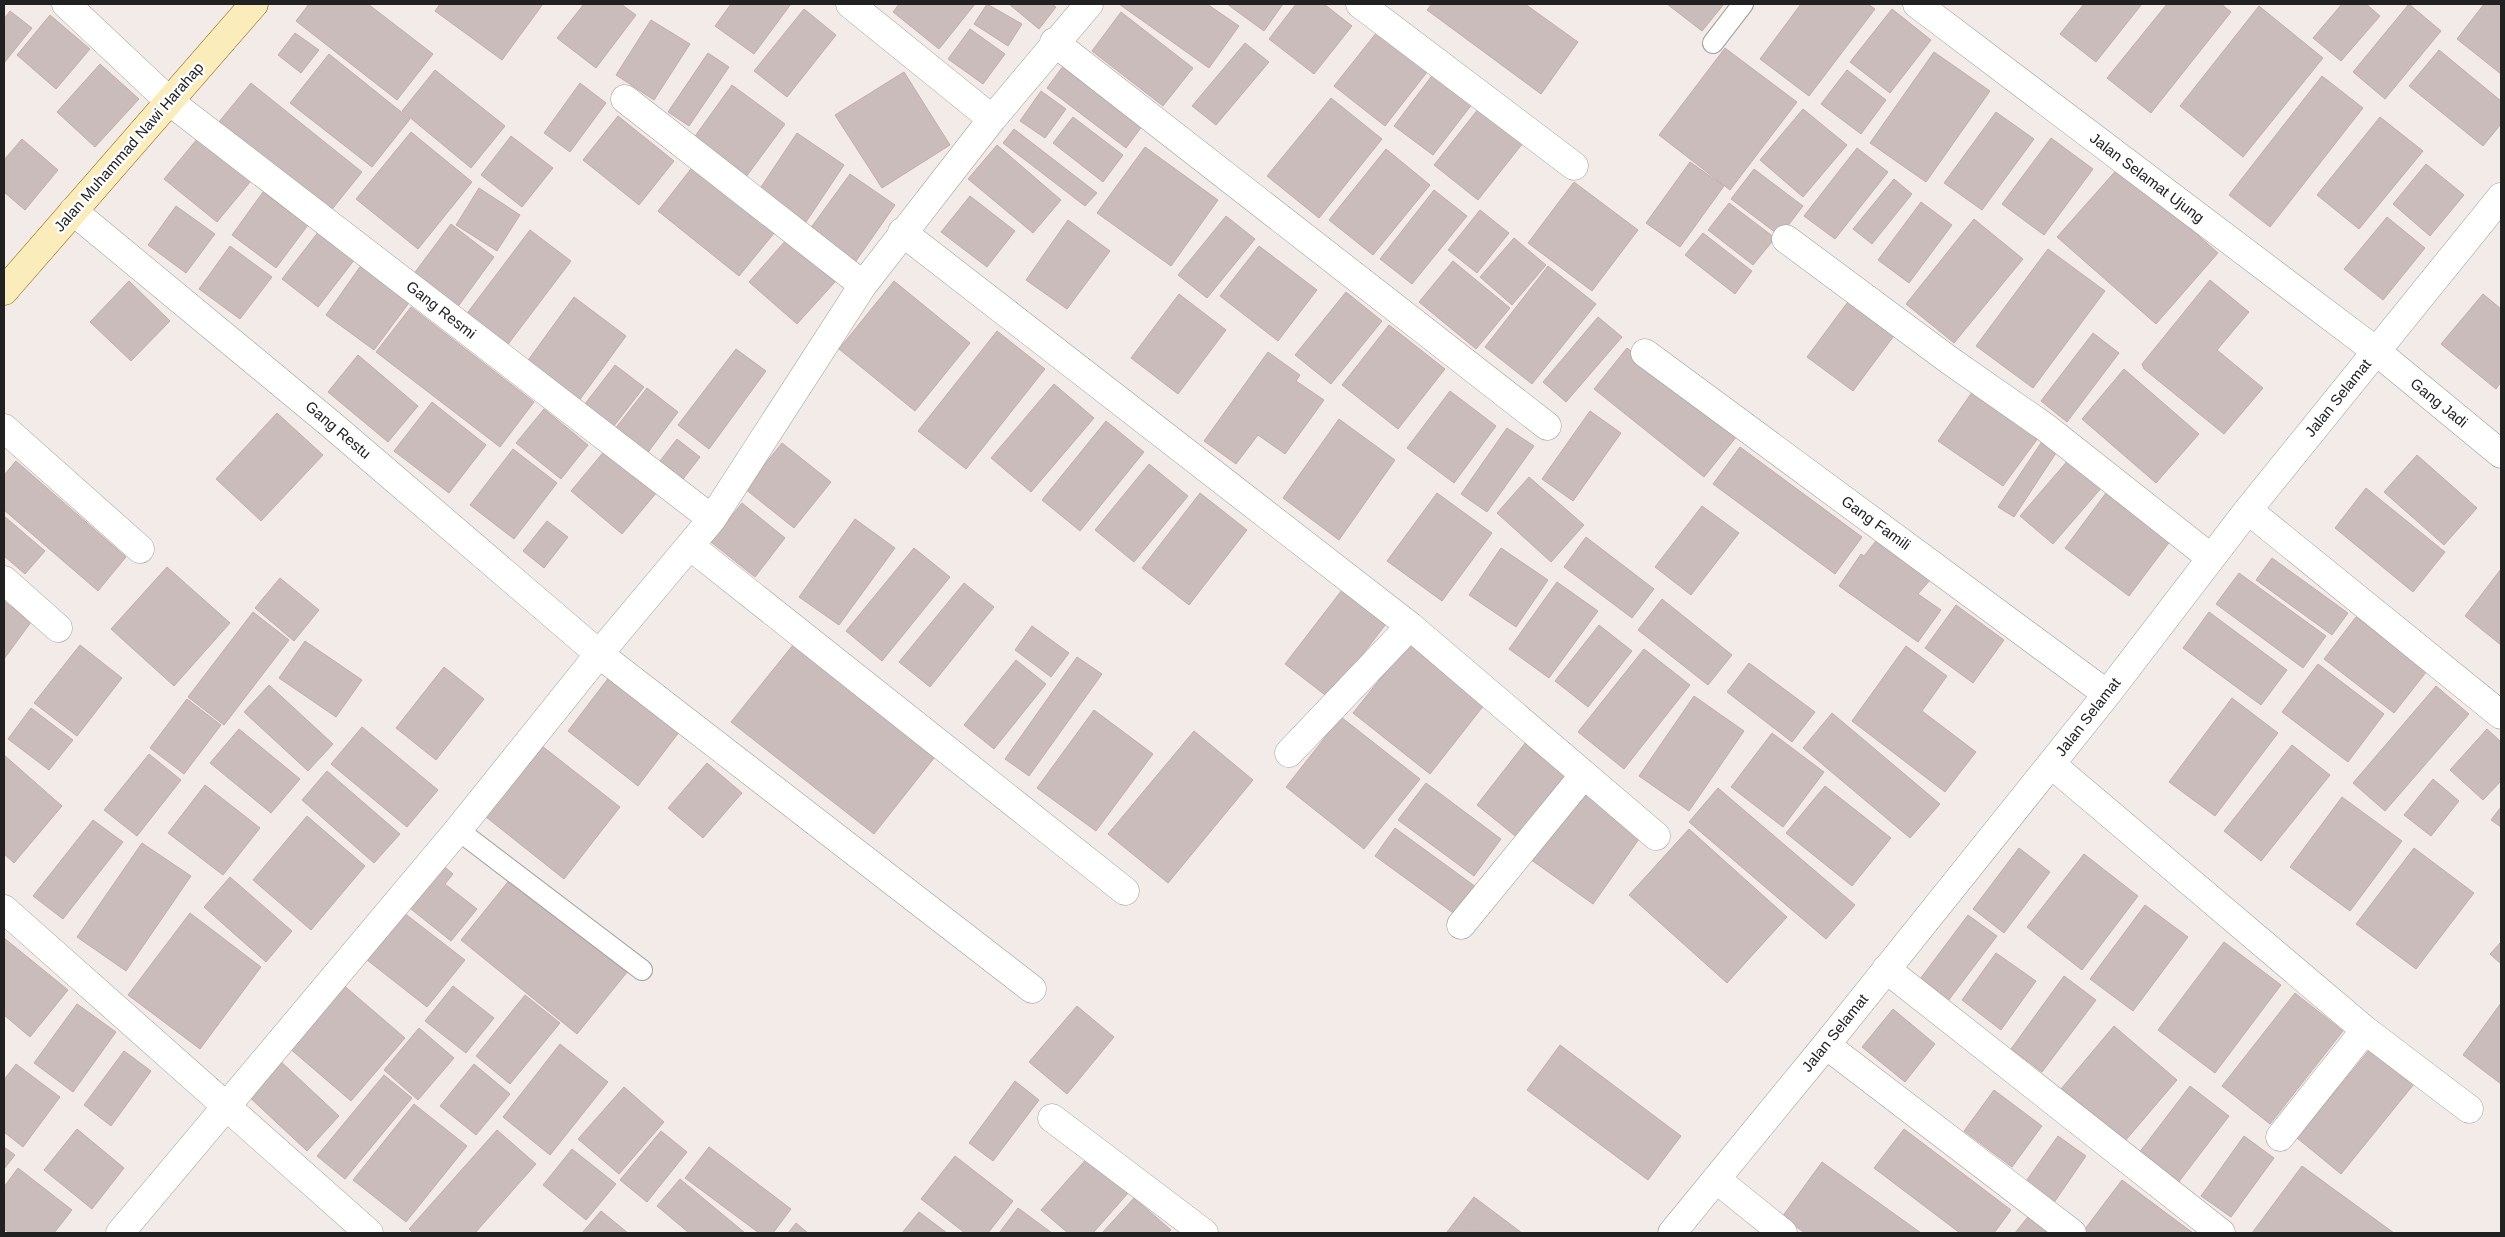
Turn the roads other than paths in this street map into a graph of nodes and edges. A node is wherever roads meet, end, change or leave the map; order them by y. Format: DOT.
graph roads {
  1 [pos="66,4"];
  2 [pos="254,4"];
  3 [pos="850,4"];
  4 [pos="1089,4"];
  5 [pos="1360,4"];
  6 [pos="1743,4"];
  7 [pos="1918,4"];
  8 [pos="1054,42"];
  9 [pos="1714,43"];
  10 [pos="625,99"];
  11 [pos="169,101"];
  12 [pos="992,119"];
  13 [pos="1574,166"];
  14 [pos="2501,197"];
  15 [pos="73,211"];
  16 [pos="902,232"];
  17 [pos="1786,239"];
  18 [pos="6,285"];
  19 [pos="863,285"];
  20 [pos="2376,351"];
  21 [pos="1646,353"];
  22 [pos="1548,426"];
  23 [pos="4,428"];
  24 [pos="2501,454"];
  25 [pos="2248,510"];
  26 [pos="712,519"];
  27 [pos="690,546"];
  28 [pos="140,548"];
  29 [pos="2211,558"];
  30 [pos="4,580"];
  31 [pos="1410,626"];
  32 [pos="58,628"];
  33 [pos="599,654"];
  34 [pos="2107,694"];
  35 [pos="2501,715"];
  36 [pos="1289,753"];
  37 [pos="2051,764"];
  38 [pos="1583,776"];
  39 [pos="458,830"];
  40 [pos="1656,836"];
  41 [pos="1125,891"];
  42 [pos="4,909"];
  43 [pos="1461,925"];
  44 [pos="642,970"];
  45 [pos="1886,970"];
  46 [pos="1032,989"];
  47 [pos="2366,1030"];
  48 [pos="1826,1045"];
  49 [pos="226,1108"];
  50 [pos="2469,1109"];
  51 [pos="1052,1118"];
  52 [pos="2280,1137"];
  53 [pos="1716,1179"];
  54 [pos="120,1233"];
  55 [pos="369,1233"];
  56 [pos="1204,1233"];
  57 [pos="1672,1233"];
  58 [pos="1783,1233"];
  59 [pos="2072,1233"];
  60 [pos="2221,1233"];
  1 -- 11 [label="street, Gang Resmi"];
  2 -- 11 [label="main road, Jalan Muhammad Nawi Harahap"];
  3 -- 12 [label="street"];
  4 -- 8 [label="street"];
  5 -- 13 [label="street"];
  6 -- 9 [label="lane"];
  7 -- 20 [label="street, Jalan Selamat Ujung"];
  8 -- 12 [label="street"];
  8 -- 22 [label="street"];
  10 -- 19 [label="street"];
  11 -- 15 [label="main road, Jalan Muhammad Nawi Harahap"];
  11 -- 26 [label="street, Gang Resmi"];
  12 -- 16 [label="street"];
  14 -- 20 [label="street, Jalan Selamat"];
  15 -- 18 [label="main road, Jalan Muhammad Nawi Harahap"];
  15 -- 33 [label="street, Gang Restu"];
  16 -- 19 [label="street"];
  16 -- 31 [label="street"];
  17 -- 29 [label="street"];
  19 -- 26 [label="street"];
  20 -- 24 [label="street, Gang Jadi"];
  20 -- 25 [label="street, Jalan Selamat"];
  21 -- 34 [label="street, Gang Famili"];
  23 -- 28 [label="street"];
  25 -- 29 [label="street, Jalan Selamat"];
  25 -- 35 [label="street"];
  26 -- 27 [label="street"];
  27 -- 33 [label="street"];
  27 -- 41 [label="street"];
  29 -- 34 [label="street, Jalan Selamat"];
  30 -- 32 [label="street"];
  31 -- 36 [label="street"];
  31 -- 38 [label="street"];
  33 -- 39 [label="street"];
  33 -- 46 [label="street, Gang Restu"];
  34 -- 37 [label="street, Jalan Selamat"];
  37 -- 45 [label="street, Jalan Selamat"];
  37 -- 47 [label="street"];
  38 -- 40 [label="street"];
  38 -- 43 [label="street"];
  39 -- 44 [label="lane"];
  39 -- 49 [label="street"];
  42 -- 49 [label="street"];
  45 -- 48 [label="street, Jalan Selamat"];
  45 -- 60 [label="street"];
  47 -- 50 [label="street"];
  47 -- 52 [label="street"];
  48 -- 53 [label="street, Jalan Selamat"];
  48 -- 59 [label="street"];
  49 -- 54 [label="street"];
  49 -- 55 [label="street"];
  51 -- 56 [label="street"];
  53 -- 57 [label="street, Jalan Selamat"];
  53 -- 58 [label="street"];
}
